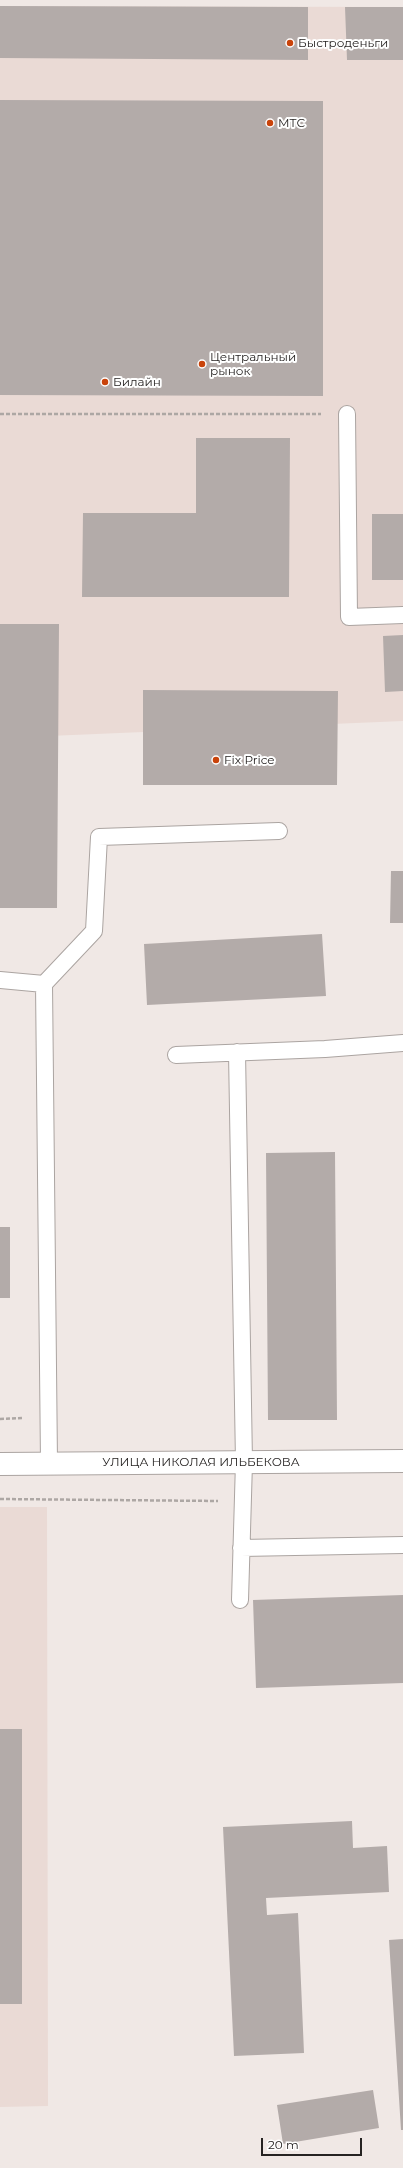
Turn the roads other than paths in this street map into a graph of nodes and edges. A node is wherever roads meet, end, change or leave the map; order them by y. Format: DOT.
graph roads {
  1 [pos="347,414"];
  2 [pos="403,615"];
  3 [pos="279,831"];
  4 [pos="0,980"];
  5 [pos="44,984"];
  6 [pos="403,1043"];
  7 [pos="238,1052"];
  8 [pos="176,1055"];
  9 [pos="403,1461"];
  10 [pos="244,1462"];
  11 [pos="49,1463"];
  12 [pos="0,1464"];
  13 [pos="403,1545"];
  14 [pos="241,1548"];
  15 [pos="240,1600"];
  1 -- 2 [label="lane"];
  3 -- 5 [label="lane"];
  4 -- 5 [label="lane"];
  5 -- 11 [label="lane"];
  6 -- 7 [label="lane"];
  7 -- 8 [label="lane"];
  7 -- 10 [label="lane"];
  9 -- 10 [label="street, УЛИЦА НИКОЛАЯ ИЛЬБЕКОВА"];
  10 -- 11 [label="street, УЛИЦА НИКОЛАЯ ИЛЬБЕКОВА"];
  10 -- 14 [label="lane"];
  11 -- 12 [label="street, УЛИЦА НИКОЛАЯ ИЛЬБЕКОВА"];
  13 -- 14 [label="lane"];
  14 -- 15 [label="lane"];
}
